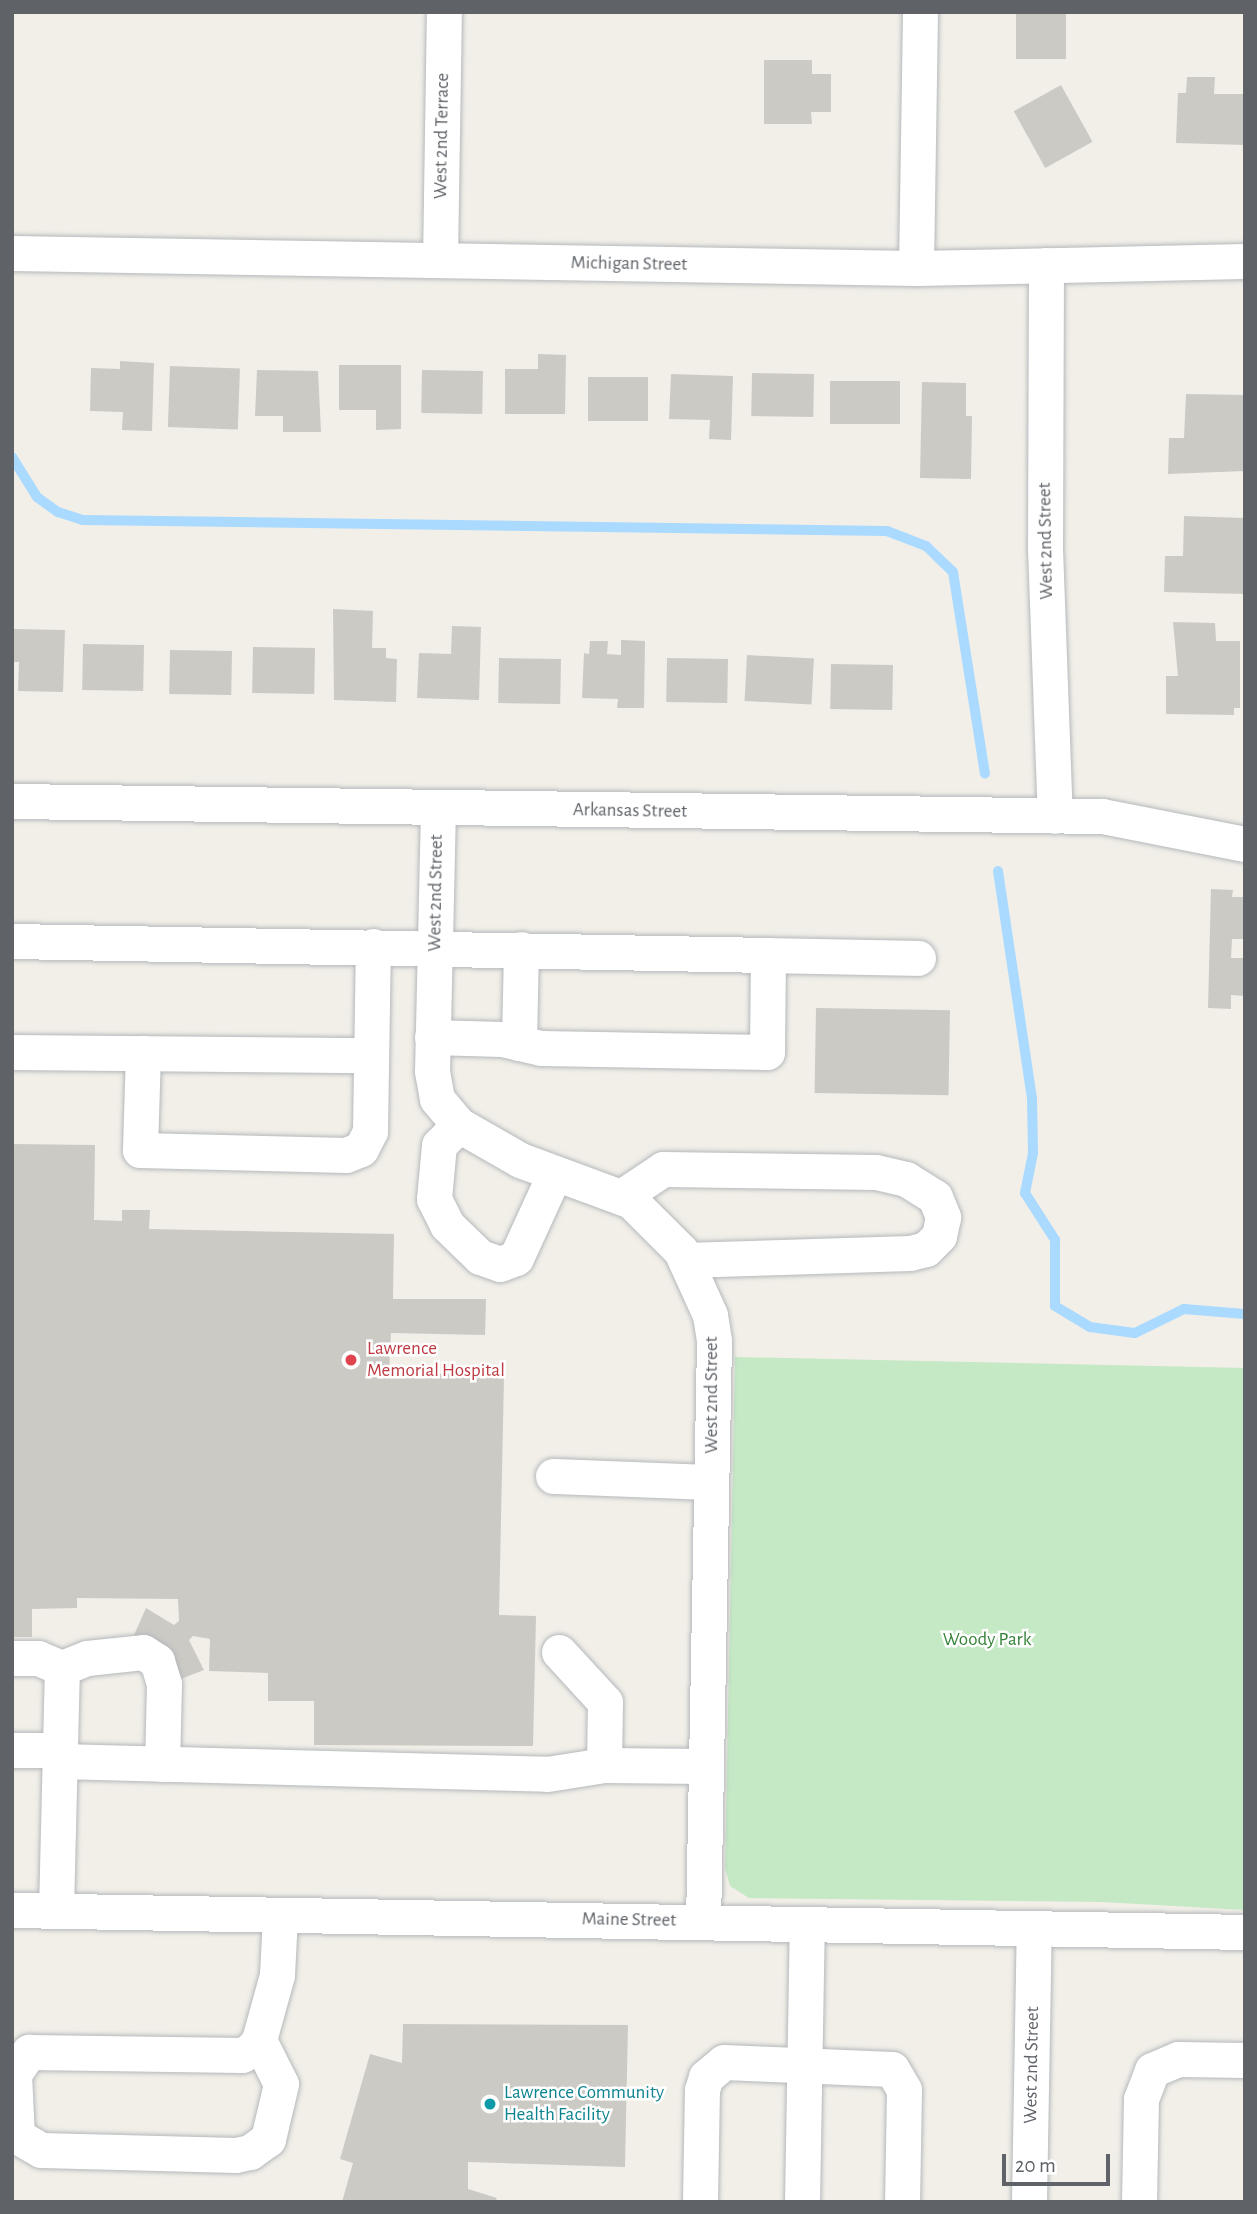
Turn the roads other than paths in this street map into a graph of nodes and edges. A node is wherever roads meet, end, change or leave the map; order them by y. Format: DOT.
graph roads {
  1 [pos="444,12"];
  2 [pos="920,12"];
  3 [pos="12,253"];
  4 [pos="440,260"];
  5 [pos="1245,261"];
  6 [pos="1046,265"];
  7 [pos="916,268"];
  8 [pos="12,800"];
  9 [pos="438,808"];
  10 [pos="1055,816"];
  11 [pos="1245,844"];
  12 [pos="12,941"];
  13 [pos="373,946"];
  14 [pos="435,947"];
  15 [pos="521,949"];
  16 [pos="768,954"];
  17 [pos="918,958"];
  18 [pos="432,1037"];
  19 [pos="519,1043"];
  20 [pos="12,1052"];
  21 [pos="143,1053"];
  22 [pos="371,1055"];
  23 [pos="459,1125"];
  24 [pos="554,1175"];
  25 [pos="621,1197"];
  26 [pos="685,1260"];
  27 [pos="552,1476"];
  28 [pos="711,1482"];
  29 [pos="558,1652"];
  30 [pos="12,1658"];
  31 [pos="61,1668"];
  32 [pos="12,1750"];
  33 [pos="59,1756"];
  34 [pos="162,1764"];
  35 [pos="604,1765"];
  36 [pos="706,1766"];
  37 [pos="12,1910"];
  38 [pos="56,1911"];
  39 [pos="280,1915"];
  40 [pos="703,1922"];
  41 [pos="807,1924"];
  42 [pos="1034,1928"];
  43 [pos="1245,1932"];
  44 [pos="259,2040"];
  45 [pos="1245,2060"];
  46 [pos="804,2063"];
  47 [pos="700,2202"];
  48 [pos="802,2202"];
  49 [pos="902,2202"];
  50 [pos="1029,2202"];
  51 [pos="1139,2202"];
  1 -- 4 [label="street, West 2nd Terrace"];
  2 -- 7 [label="street"];
  3 -- 4 [label="street, Michigan Street"];
  4 -- 7 [label="street, Michigan Street"];
  5 -- 6 [label="street, Michigan Street"];
  6 -- 7 [label="street, Michigan Street"];
  6 -- 10 [label="street, West 2nd Street"];
  8 -- 9 [label="street, Arkansas Street"];
  9 -- 10 [label="street, Arkansas Street"];
  9 -- 14 [label="street, West 2nd Street"];
  10 -- 11 [label="street, Arkansas Street"];
  12 -- 13 [label="street"];
  13 -- 14 [label="street"];
  13 -- 22 [label="street"];
  14 -- 15 [label="street"];
  14 -- 18 [label="street, West 2nd Street"];
  15 -- 16 [label="street"];
  15 -- 19 [label="street"];
  16 -- 17 [label="street"];
  16 -- 19 [label="street"];
  18 -- 19 [label="street"];
  18 -- 23 [label="street, West 2nd Street"];
  20 -- 21 [label="street"];
  21 -- 22 [label="street"];
  21 -- 22 [label="street"];
  23 -- 24 [label="street, West 2nd Street"];
  23 -- 24 [label="street"];
  24 -- 25 [label="street, West 2nd Street"];
  25 -- 26 [label="street, West 2nd Street"];
  25 -- 26 [label="street"];
  26 -- 28 [label="street, West 2nd Street"];
  27 -- 28 [label="street"];
  28 -- 36 [label="street, West 2nd Street"];
  29 -- 35 [label="street"];
  30 -- 31 [label="street"];
  31 -- 33 [label="street"];
  31 -- 34 [label="street"];
  32 -- 33 [label="street"];
  33 -- 34 [label="street"];
  33 -- 38 [label="street"];
  34 -- 35 [label="street"];
  35 -- 36 [label="street"];
  36 -- 40 [label="street, West 2nd Street"];
  37 -- 38 [label="street, Maine Street"];
  38 -- 39 [label="street, Maine Street"];
  39 -- 40 [label="street, Maine Street"];
  39 -- 44 [label="street"];
  40 -- 41 [label="street, Maine Street"];
  41 -- 42 [label="street, Maine Street"];
  41 -- 46 [label="street"];
  42 -- 43 [label="street, Maine Street"];
  42 -- 50 [label="street, West 2nd Street"];
  44 -- 44 [label="street"];
  45 -- 51 [label="street"];
  46 -- 47 [label="street"];
  46 -- 48 [label="street"];
  46 -- 49 [label="street"];
}
